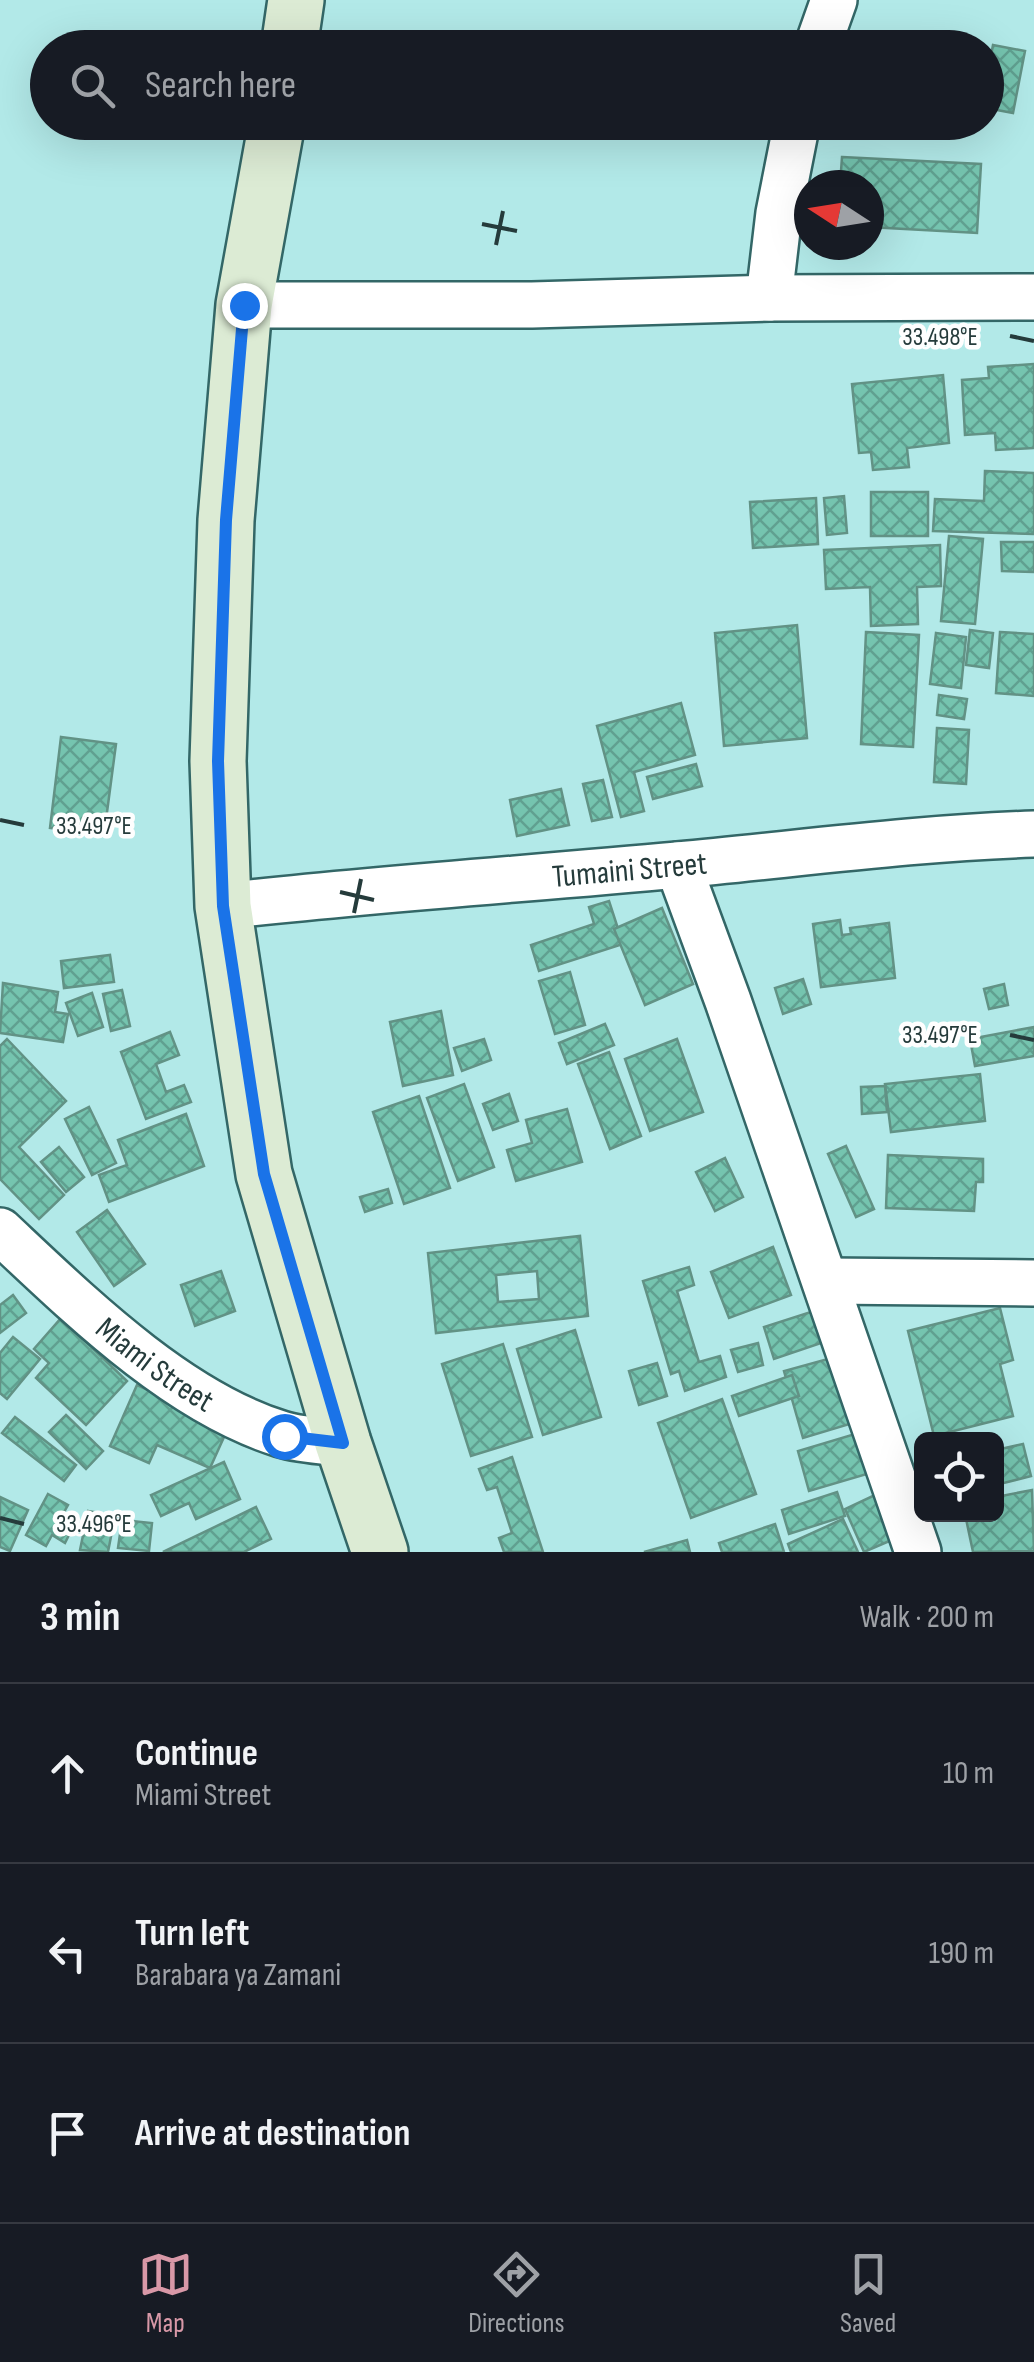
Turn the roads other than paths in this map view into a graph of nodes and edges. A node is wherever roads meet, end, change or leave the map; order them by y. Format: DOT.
graph roads {
  1 [pos="296,0"];
  2 [pos="834,0"];
  3 [pos="292,30"];
  4 [pos="823,30"];
  5 [pos="274,140"];
  6 [pos="793,140"];
  7 [pos="1034,297"];
  8 [pos="769,298"];
  9 [pos="244,305"];
  10 [pos="1034,834"];
  11 [pos="678,865"];
  12 [pos="223,906"];
  13 [pos="0,1231"];
  14 [pos="826,1281"];
  15 [pos="1034,1284"];
  16 [pos="343,1443"];
  17 [pos="380,1552"];
  18 [pos="918,1552"];
  1 -- 3 [label="street"];
  2 -- 4 [label="street"];
  5 -- 9 [label="street"];
  6 -- 8 [label="street"];
  7 -- 8 [label="street"];
  8 -- 9 [label="street"];
  9 -- 12 [label="street"];
  10 -- 11 [label="street, Tumaini Street"];
  11 -- 12 [label="street, Tumaini Street"];
  11 -- 14 [label="street"];
  12 -- 16 [label="street"];
  13 -- 16 [label="street, Miami Street"];
  14 -- 15 [label="street"];
  14 -- 18 [label="street"];
  16 -- 17 [label="street"];
}
